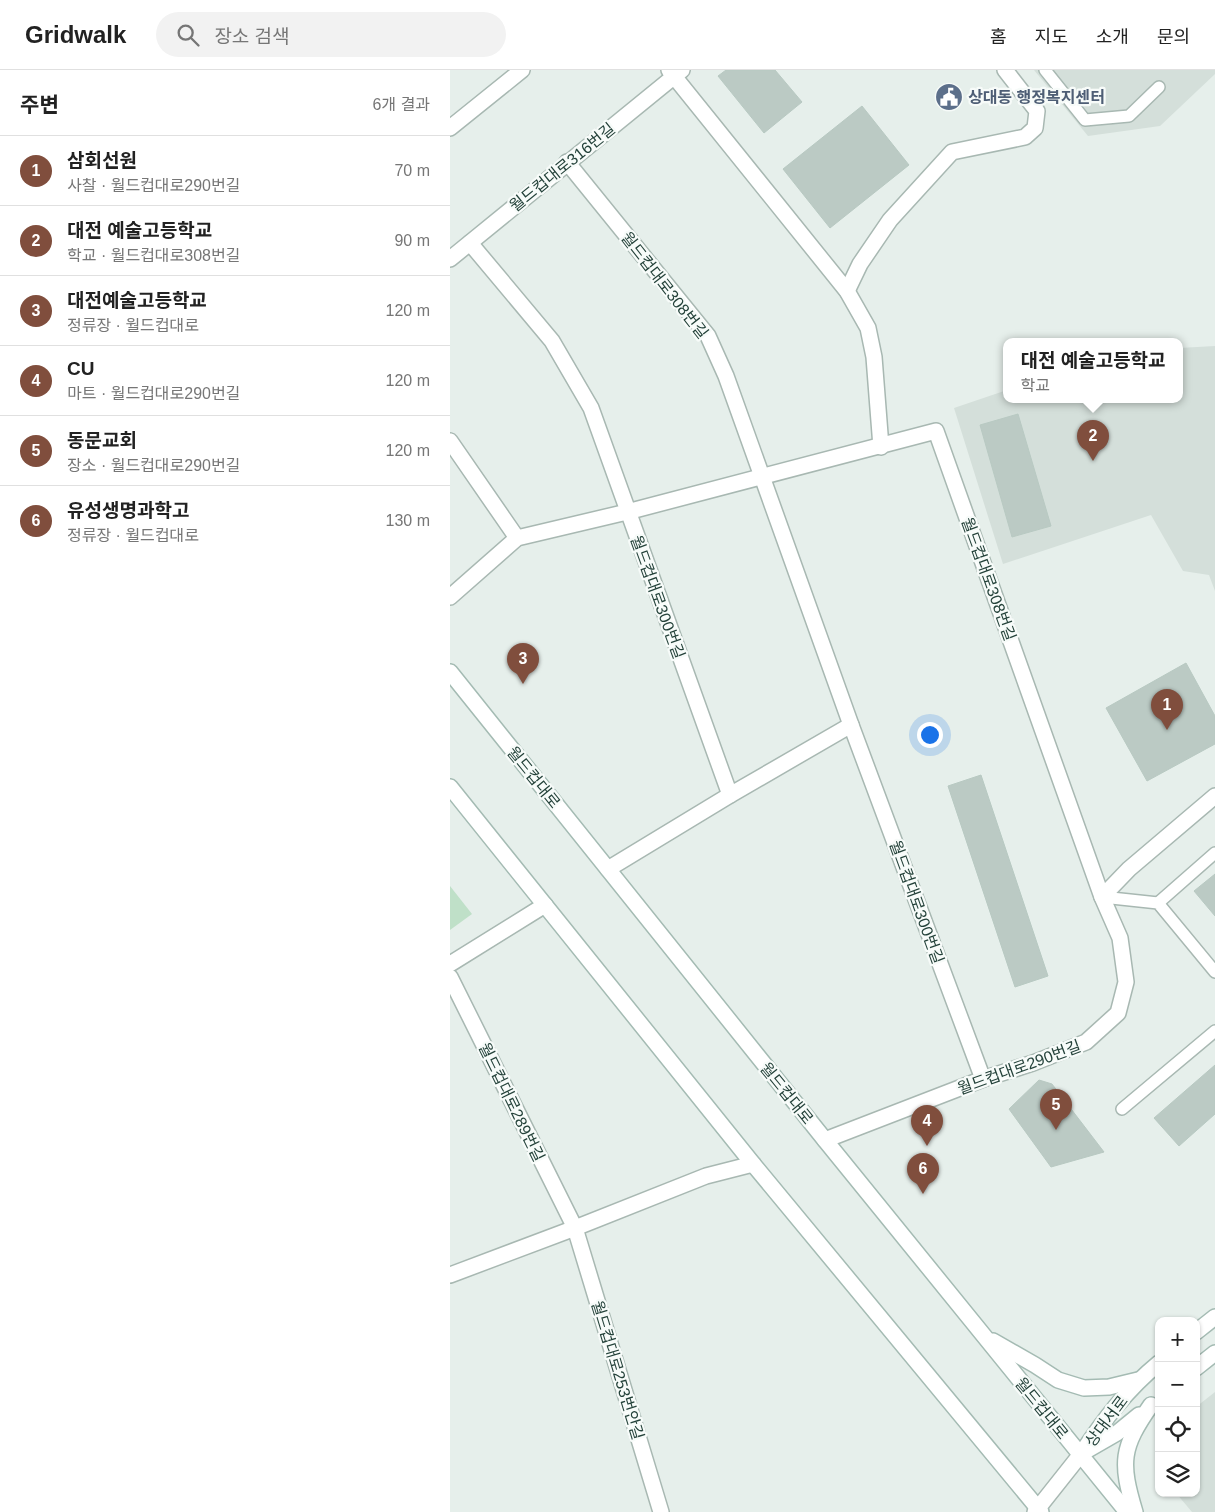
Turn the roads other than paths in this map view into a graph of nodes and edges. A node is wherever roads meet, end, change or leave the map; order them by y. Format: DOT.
graph roads {
  1 [pos="522,70"];
  2 [pos="1005,70"];
  3 [pos="1045,70"];
  4 [pos="675,72"];
  5 [pos="1159,87"];
  6 [pos="450,128"];
  7 [pos="567,162"];
  8 [pos="470,243"];
  9 [pos="450,258"];
  10 [pos="847,291"];
  11 [pos="450,441"];
  12 [pos="881,446"];
  13 [pos="762,477"];
  14 [pos="627,512"];
  15 [pos="517,538"];
  16 [pos="450,597"];
  17 [pos="450,672"];
  18 [pos="851,725"];
  19 [pos="450,787"];
  20 [pos="730,795"];
  21 [pos="1215,796"];
  22 [pos="1215,853"];
  23 [pos="608,869"];
  24 [pos="1102,897"];
  25 [pos="1158,903"];
  26 [pos="545,905"];
  27 [pos="450,964"];
  28 [pos="1215,972"];
  29 [pos="450,976"];
  30 [pos="1215,1031"];
  31 [pos="983,1079"];
  32 [pos="1122,1109"];
  33 [pos="825,1140"];
  34 [pos="753,1164"];
  35 [pos="575,1228"];
  36 [pos="450,1275"];
  37 [pos="1215,1317"];
  38 [pos="1200,1329"];
  39 [pos="985,1337"];
  40 [pos="1215,1353"];
  41 [pos="1200,1365"];
  42 [pos="1155,1366"];
  43 [pos="1138,1380"];
  44 [pos="1155,1402"];
  45 [pos="1081,1454"];
  46 [pos="1038,1511"];
  47 [pos="661,1512"];
  48 [pos="1127,1512"];
  49 [pos="1134,1512"];
  1 -- 6 [label="street"];
  2 -- 10 [label="street"];
  3 -- 5 [label="lane"];
  4 -- 7 [label="street, 월드컵대로316번길"];
  4 -- 10 [label="street, 월드컵대로316번길"];
  7 -- 8 [label="street, 월드컵대로316번길"];
  7 -- 13 [label="street, 월드컵대로308번길"];
  8 -- 9 [label="street, 월드컵대로316번길"];
  8 -- 14 [label="street"];
  10 -- 12 [label="street, 월드컵대로316번길"];
  11 -- 15 [label="street"];
  12 -- 13 [label="street, 월드컵대로308번길"];
  12 -- 24 [label="street, 월드컵대로308번길"];
  13 -- 14 [label="street, 월드컵대로308번길"];
  13 -- 18 [label="street, 월드컵대로300번길"];
  14 -- 15 [label="street, 월드컵대로308번길"];
  14 -- 20 [label="street, 월드컵대로300번길"];
  15 -- 16 [label="street, 월드컵대로308번길"];
  17 -- 23 [label="street, 월드컵대로"];
  18 -- 20 [label="street"];
  18 -- 31 [label="street, 월드컵대로300번길"];
  19 -- 26 [label="street"];
  20 -- 23 [label="street"];
  21 -- 24 [label="street"];
  22 -- 25 [label="lane"];
  23 -- 33 [label="street, 월드컵대로"];
  24 -- 25 [label="lane"];
  24 -- 31 [label="street, 월드컵대로290번길"];
  25 -- 28 [label="lane"];
  26 -- 27 [label="street"];
  26 -- 34 [label="street"];
  29 -- 35 [label="street, 월드컵대로289번길"];
  30 -- 32 [label="lane"];
  31 -- 33 [label="street, 월드컵대로290번길"];
  33 -- 39 [label="street, 월드컵대로"];
  34 -- 35 [label="street"];
  34 -- 46 [label="street"];
  35 -- 36 [label="street"];
  35 -- 47 [label="street, 월드컵대로253번안길"];
  37 -- 38 [label="street"];
  39 -- 43 [label="street"];
  39 -- 45 [label="street, 월드컵대로"];
  40 -- 41 [label="street"];
  42 -- 43 [label="street, 상대서로"];
  43 -- 45 [label="street, 상대서로"];
  44 -- 45 [label="street, 상대서로"];
  44 -- 49 [label="street"];
  45 -- 46 [label="street"];
  45 -- 48 [label="street, 월드컵대로"];
}
